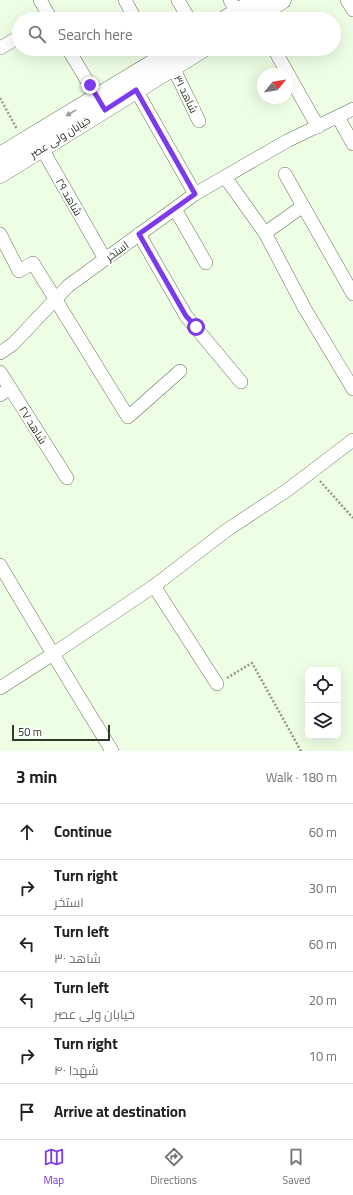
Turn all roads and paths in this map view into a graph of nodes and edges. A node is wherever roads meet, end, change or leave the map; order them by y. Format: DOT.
graph roads {
  1 [pos="40,0"];
  2 [pos="125,0"];
  3 [pos="178,0"];
  4 [pos="282,0"];
  5 [pos="347,0"];
  6 [pos="353,10"];
  7 [pos="47,12"];
  8 [pos="131,12"];
  9 [pos="185,12"];
  10 [pos="245,12"];
  11 [pos="12,41"];
  12 [pos="0,48"];
  13 [pos="72,56"];
  14 [pos="180,56"];
  15 [pos="278,56"];
  16 [pos="162,62"];
  17 [pos="131,85"];
  18 [pos="0,98"];
  19 [pos="101,104"];
  20 [pos="353,109"];
  21 [pos="338,117"];
  22 [pos="199,121"];
  23 [pos="318,127"];
  24 [pos="34,142"];
  25 [pos="353,144"];
  26 [pos="0,156"];
  27 [pos="0,174"];
  28 [pos="285,174"];
  29 [pos="225,177"];
  30 [pos="195,194"];
  31 [pos="303,206"];
  32 [pos="175,209"];
  33 [pos="265,233"];
  34 [pos="0,234"];
  35 [pos="139,234"];
  36 [pos="105,260"];
  37 [pos="206,263"];
  38 [pos="353,294"];
  39 [pos="56,299"];
  40 [pos="0,353"];
  41 [pos="180,371"];
  42 [pos="0,372"];
  43 [pos="241,382"];
  44 [pos="353,389"];
  45 [pos="5,392"];
  46 [pos="353,440"];
  47 [pos="312,471"];
  48 [pos="67,478"];
  49 [pos="353,518"];
  50 [pos="0,565"];
  51 [pos="154,586"];
  52 [pos="53,654"];
  53 [pos="217,684"];
  54 [pos="0,688"];
  55 [pos="112,751"];
  56 [pos="301,751"];
  1 -- 7 [label="street"];
  2 -- 8 [label="street"];
  3 -- 9 [label="street"];
  4 -- 10 [label="main road"];
  5 -- 6 [label="street"];
  11 -- 12 [label="street"];
  13 -- 19 [label="street"];
  14 -- 16 [label="main road, خیابان ولی عصر"];
  15 -- 23 [label="street"];
  16 -- 17 [label="main road, خیابان ولی عصر"];
  16 -- 22 [label="street, شاهد ۳۱"];
  17 -- 19 [label="main road, خیابان ولی عصر"];
  17 -- 30 [label="street"];
  18 -- 24 [label="path"];
  19 -- 24 [label="main road, خیابان ولی عصر"];
  20 -- 21 [label="street, استخر"];
  21 -- 23 [label="street, استخر"];
  21 -- 25 [label="street"];
  23 -- 29 [label="street, استخر"];
  24 -- 26 [label="main road, خیابان ولی عصر"];
  24 -- 27 [label="main road, خیابان ولی عصر"];
  24 -- 36 [label="street, شاهد ۲۹"];
  28 -- 31 [label="street"];
  29 -- 30 [label="street, استخر"];
  29 -- 33 [label="street"];
  30 -- 32 [label="street, استخر"];
  31 -- 33 [label="street"];
  31 -- 38 [label="street"];
  32 -- 35 [label="street, استخر"];
  32 -- 37 [label="street"];
  33 -- 44 [label="street"];
  34 -- 39 [label="street"];
  35 -- 36 [label="street, استخر"];
  35 -- 43 [label="street"];
  36 -- 39 [label="street, استخر"];
  39 -- 40 [label="street, استخر"];
  39 -- 41 [label="street"];
  42 -- 45 [label="street, شاهد ۲۷"];
  45 -- 48 [label="street, شاهد ۲۷"];
  46 -- 47 [label="street"];
  47 -- 49 [label="path"];
  47 -- 51 [label="street"];
  50 -- 52 [label="street"];
  51 -- 52 [label="street"];
  51 -- 53 [label="street"];
  52 -- 54 [label="street"];
  52 -- 55 [label="street"];
  53 -- 56 [label="path"];
}
